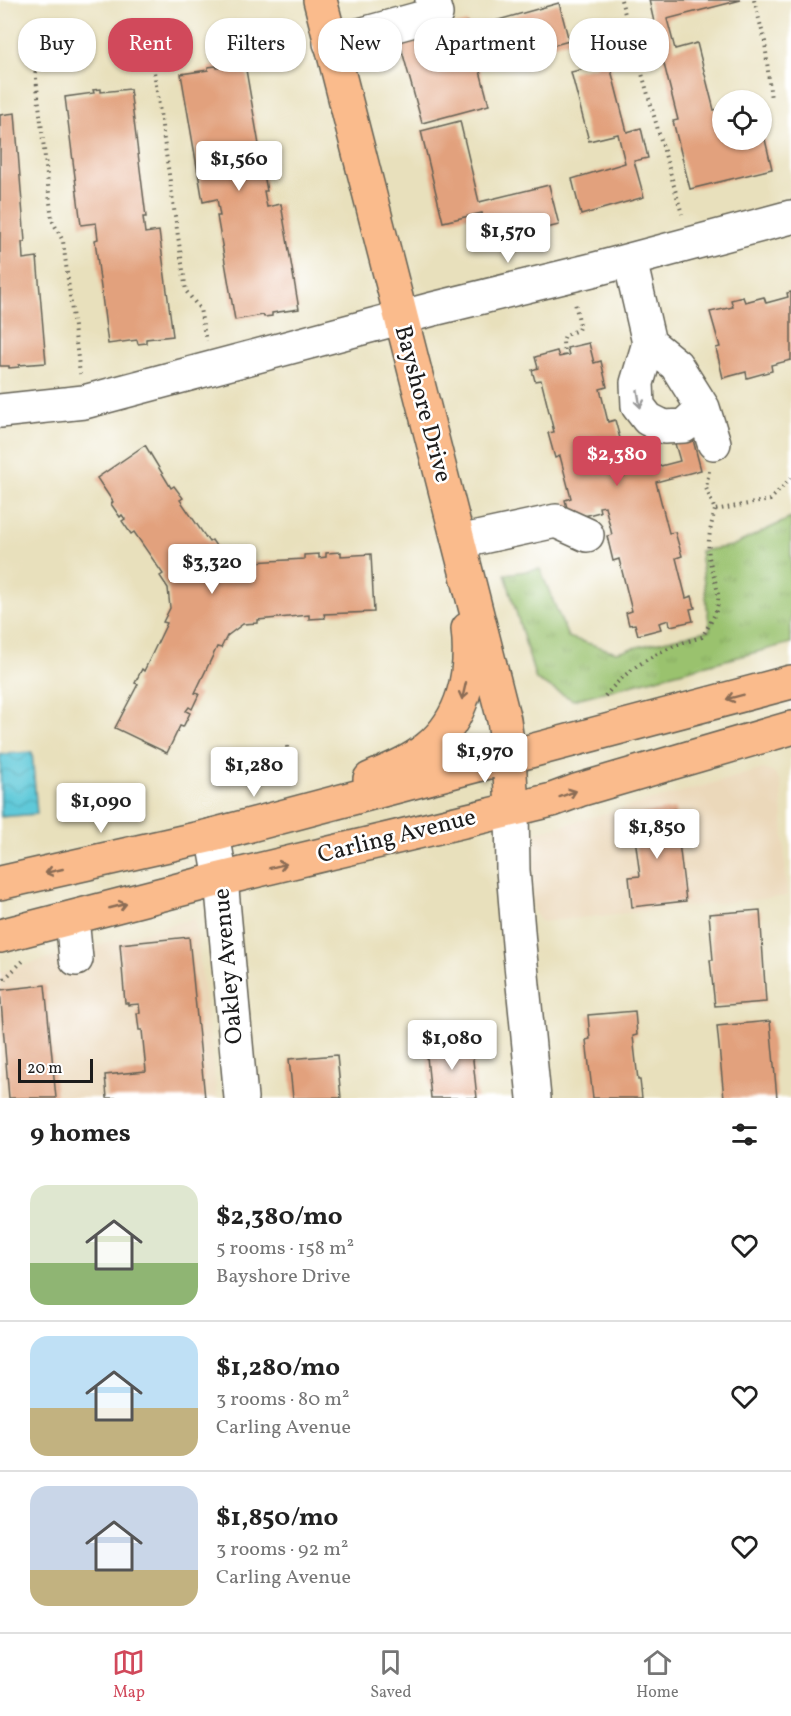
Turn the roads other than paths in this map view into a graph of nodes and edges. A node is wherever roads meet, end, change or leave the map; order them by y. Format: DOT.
graph roads {
  1 [pos="320,0"];
  2 [pos="432,0"];
  3 [pos="324,18"];
  4 [pos="402,23"];
  5 [pos="337,72"];
  6 [pos="791,217"];
  7 [pos="630,260"];
  8 [pos="400,319"];
  9 [pos="649,343"];
  10 [pos="703,408"];
  11 [pos="0,411"];
  12 [pos="714,442"];
  13 [pos="587,535"];
  14 [pos="460,546"];
  15 [pos="791,682"];
  16 [pos="791,728"];
  17 [pos="509,756"];
  18 [pos="512,809"];
  19 [pos="307,810"];
  20 [pos="213,835"];
  21 [pos="221,879"];
  22 [pos="0,883"];
  23 [pos="72,918"];
  24 [pos="0,936"];
  25 [pos="75,959"];
  26 [pos="241,1098"];
  27 [pos="534,1098"];
  1 -- 3 [label="main road, Bayshore Drive"];
  2 -- 4 [label="street"];
  5 -- 8 [label="main road, Bayshore Drive"];
  6 -- 7 [label="street"];
  7 -- 8 [label="street"];
  7 -- 9 [label="street"];
  8 -- 11 [label="street"];
  8 -- 14 [label="main road, Bayshore Drive"];
  9 -- 10 [label="street"];
  9 -- 10 [label="street, one-way"];
  10 -- 12 [label="street"];
  13 -- 14 [label="street"];
  14 -- 17 [label="main road, Bayshore Drive"];
  14 -- 19 [label="main road, one-way"];
  15 -- 17 [label="main road, Carling Avenue, one-way"];
  18 -- 16 [label="main road, Carling Avenue, one-way"];
  17 -- 18 [label="main road, Bayshore Drive"];
  17 -- 19 [label="main road, Carling Avenue"];
  21 -- 18 [label="main road, Carling Avenue, one-way"];
  18 -- 27 [label="street"];
  19 -- 20 [label="main road, Carling Avenue"];
  20 -- 21 [label="street, Oakley Avenue"];
  20 -- 22 [label="main road, Carling Avenue, one-way"];
  23 -- 21 [label="main road, Carling Avenue, one-way"];
  21 -- 26 [label="street, Oakley Avenue"];
  23 -- 24 [label="main road, Carling Avenue"];
  23 -- 25 [label="street"];
}
